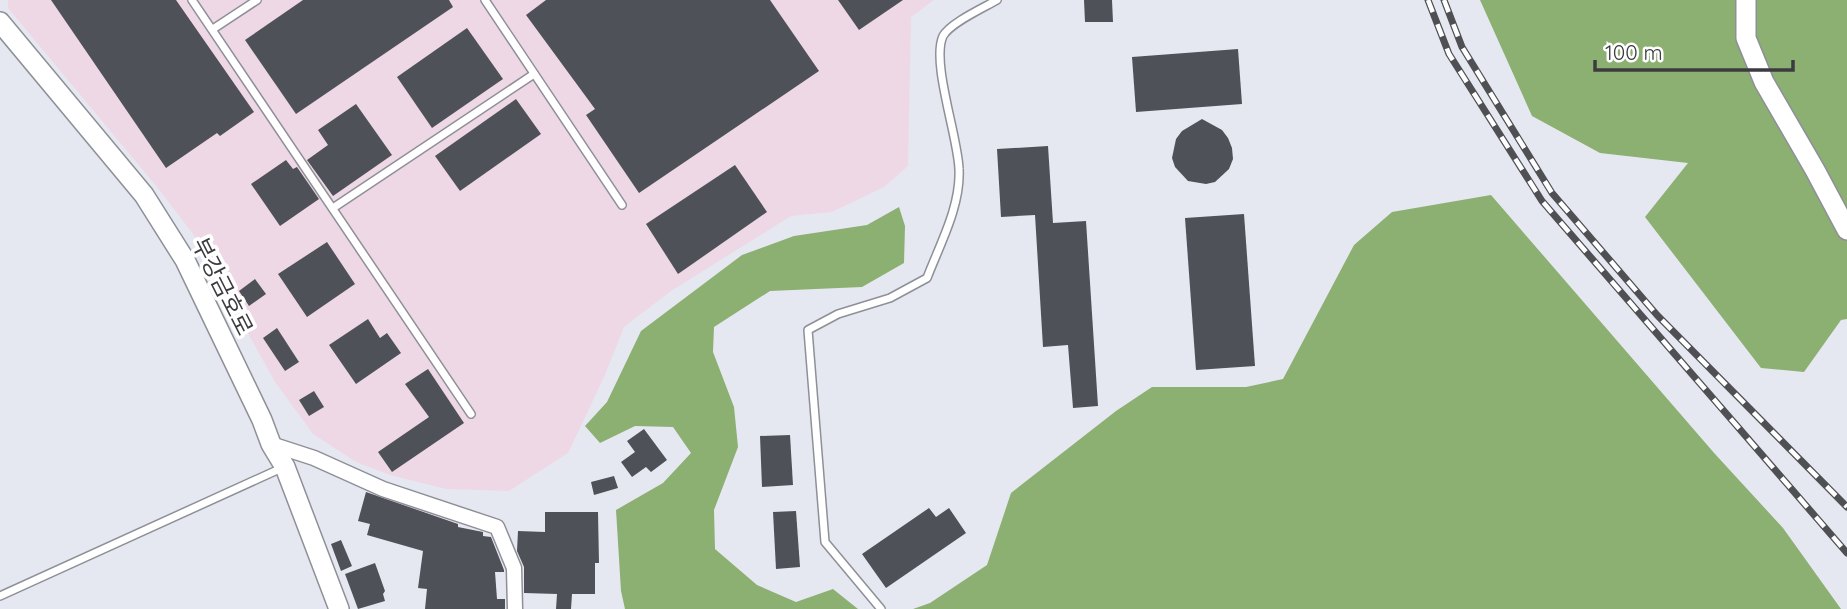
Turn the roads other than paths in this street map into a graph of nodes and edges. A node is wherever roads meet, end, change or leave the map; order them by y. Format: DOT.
graph roads {
  1 [pos="192,0"];
  2 [pos="257,0"];
  3 [pos="997,0"];
  4 [pos="1746,0"];
  5 [pos="486,1"];
  6 [pos="0,22"];
  7 [pos="213,29"];
  8 [pos="534,74"];
  9 [pos="622,205"];
  10 [pos="333,208"];
  11 [pos="1847,230"];
  12 [pos="471,414"];
  13 [pos="271,444"];
  14 [pos="285,467"];
  15 [pos="0,596"];
  16 [pos="339,609"];
  17 [pos="515,609"];
  18 [pos="881,609"];
  1 -- 7 [label="lane"];
  2 -- 7 [label="lane"];
  3 -- 18 [label="lane"];
  4 -- 11 [label="street"];
  5 -- 8 [label="lane"];
  6 -- 13 [label="street, 부강금호로"];
  7 -- 10 [label="lane"];
  8 -- 9 [label="lane"];
  8 -- 10 [label="lane"];
  10 -- 12 [label="lane"];
  13 -- 14 [label="street, 부강금호로"];
  13 -- 17 [label="street"];
  14 -- 15 [label="lane"];
  14 -- 16 [label="street, 부강금호로"];
}
